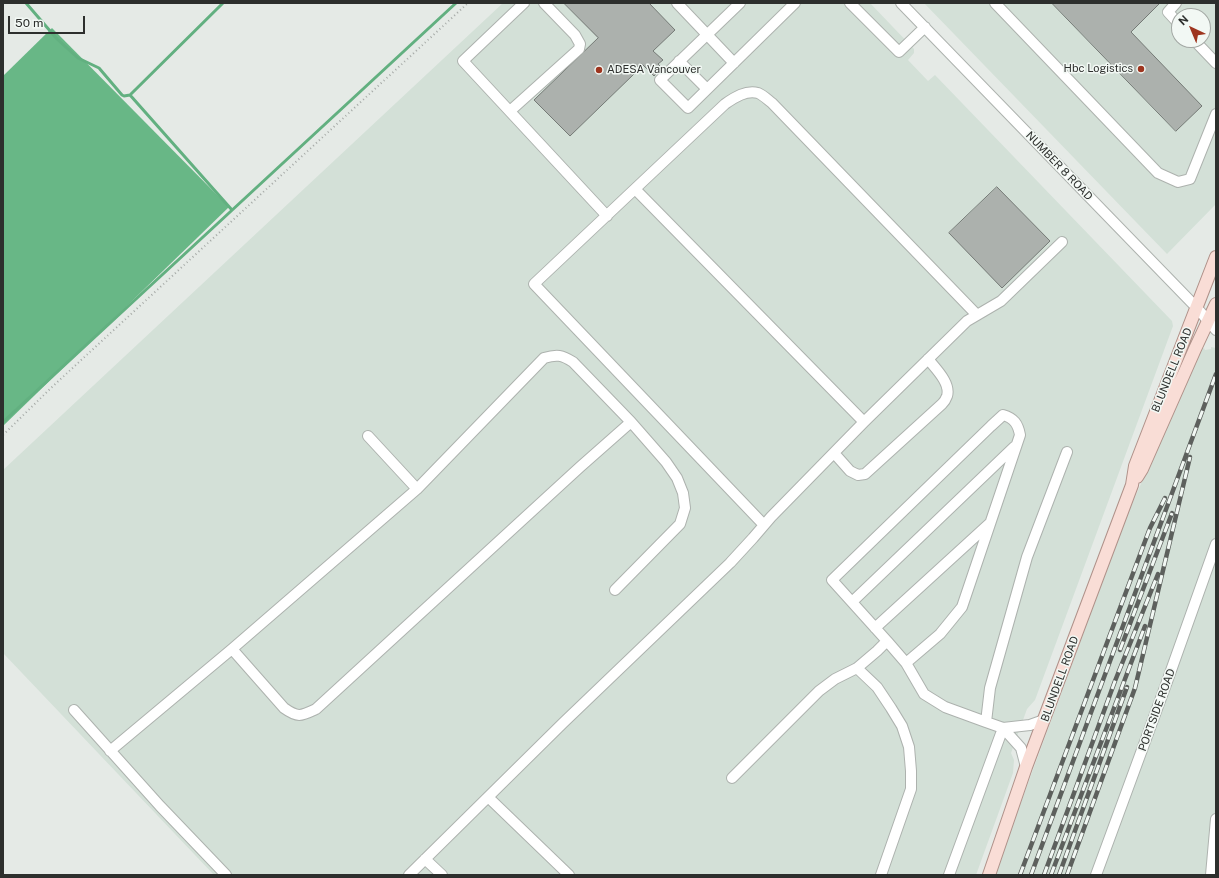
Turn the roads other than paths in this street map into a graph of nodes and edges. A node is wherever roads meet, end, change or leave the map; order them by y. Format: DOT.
graph roads {
  1 [pos="524,3"];
  2 [pos="544,3"];
  3 [pos="677,3"];
  4 [pos="740,3"];
  5 [pos="795,3"];
  6 [pos="850,3"];
  7 [pos="901,3"];
  8 [pos="995,3"];
  9 [pos="925,27"];
  10 [pos="707,35"];
  11 [pos="1202,48"];
  12 [pos="679,61"];
  13 [pos="734,63"];
  14 [pos="1216,63"];
  15 [pos="707,89"];
  16 [pos="510,111"];
  17 [pos="1216,114"];
  18 [pos="635,189"];
  19 [pos="607,216"];
  20 [pos="1062,242"];
  21 [pos="1216,257"];
  22 [pos="1216,304"];
  23 [pos="1197,308"];
  24 [pos="977,315"];
  25 [pos="1212,326"];
  26 [pos="928,360"];
  27 [pos="631,422"];
  28 [pos="864,422"];
  29 [pos="368,436"];
  30 [pos="1016,446"];
  31 [pos="1067,452"];
  32 [pos="834,453"];
  33 [pos="1132,484"];
  34 [pos="416,489"];
  35 [pos="990,522"];
  36 [pos="764,525"];
  37 [pos="1216,544"];
  38 [pos="615,590"];
  39 [pos="852,602"];
  40 [pos="875,628"];
  41 [pos="887,641"];
  42 [pos="232,649"];
  43 [pos="906,663"];
  44 [pos="857,668"];
  45 [pos="74,710"];
  46 [pos="1044,720"];
  47 [pos="986,722"];
  48 [pos="1003,728"];
  49 [pos="110,751"];
  50 [pos="1026,767"];
  51 [pos="732,778"];
  52 [pos="488,797"];
  53 [pos="1216,820"];
  54 [pos="425,859"];
  55 [pos="226,875"];
  56 [pos="409,875"];
  57 [pos="442,875"];
  58 [pos="569,875"];
  59 [pos="881,875"];
  60 [pos="949,875"];
  61 [pos="989,875"];
  62 [pos="1096,875"];
  63 [pos="1211,875"];
  1 -- 16 [label="street"];
  2 -- 16 [label="street"];
  3 -- 10 [label="street"];
  4 -- 10 [label="street"];
  5 -- 13 [label="street"];
  6 -- 9 [label="street"];
  7 -- 9 [label="street, NUMBER 8 ROAD"];
  8 -- 17 [label="street"];
  9 -- 23 [label="street, NUMBER 8 ROAD"];
  10 -- 12 [label="street"];
  10 -- 13 [label="street"];
  11 -- 14 [label="street"];
  12 -- 15 [label="street"];
  12 -- 15 [label="street"];
  13 -- 15 [label="street"];
  16 -- 19 [label="street"];
  18 -- 19 [label="street"];
  18 -- 24 [label="street"];
  18 -- 28 [label="street"];
  19 -- 36 [label="street"];
  20 -- 24 [label="street"];
  21 -- 23 [label="main road, BLUNDELL ROAD"];
  22 -- 25 [label="main road, BLUNDELL ROAD"];
  23 -- 25 [label="street, NUMBER 8 ROAD"];
  23 -- 33 [label="main road, BLUNDELL ROAD"];
  24 -- 26 [label="street"];
  25 -- 33 [label="main road, BLUNDELL ROAD"];
  26 -- 28 [label="street"];
  26 -- 32 [label="street"];
  27 -- 34 [label="street"];
  27 -- 38 [label="street"];
  27 -- 42 [label="street"];
  28 -- 32 [label="street"];
  29 -- 34 [label="street"];
  30 -- 35 [label="street"];
  30 -- 39 [label="street"];
  30 -- 39 [label="street"];
  31 -- 47 [label="street"];
  32 -- 36 [label="street"];
  33 -- 46 [label="main road, BLUNDELL ROAD"];
  34 -- 42 [label="street"];
  35 -- 40 [label="street"];
  35 -- 43 [label="street"];
  36 -- 52 [label="street"];
  37 -- 62 [label="street, PORTSIDE ROAD"];
  39 -- 40 [label="street"];
  40 -- 41 [label="street"];
  41 -- 43 [label="street"];
  41 -- 44 [label="street"];
  42 -- 49 [label="street"];
  43 -- 47 [label="street"];
  44 -- 51 [label="street"];
  44 -- 59 [label="street"];
  45 -- 49 [label="street"];
  46 -- 48 [label="street"];
  46 -- 50 [label="main road, BLUNDELL ROAD"];
  47 -- 48 [label="street"];
  48 -- 50 [label="street"];
  48 -- 60 [label="street"];
  49 -- 55 [label="street"];
  50 -- 61 [label="main road, BLUNDELL ROAD"];
  52 -- 54 [label="street"];
  52 -- 58 [label="street"];
  53 -- 63 [label="street"];
  54 -- 56 [label="street"];
  54 -- 57 [label="street"];
}
